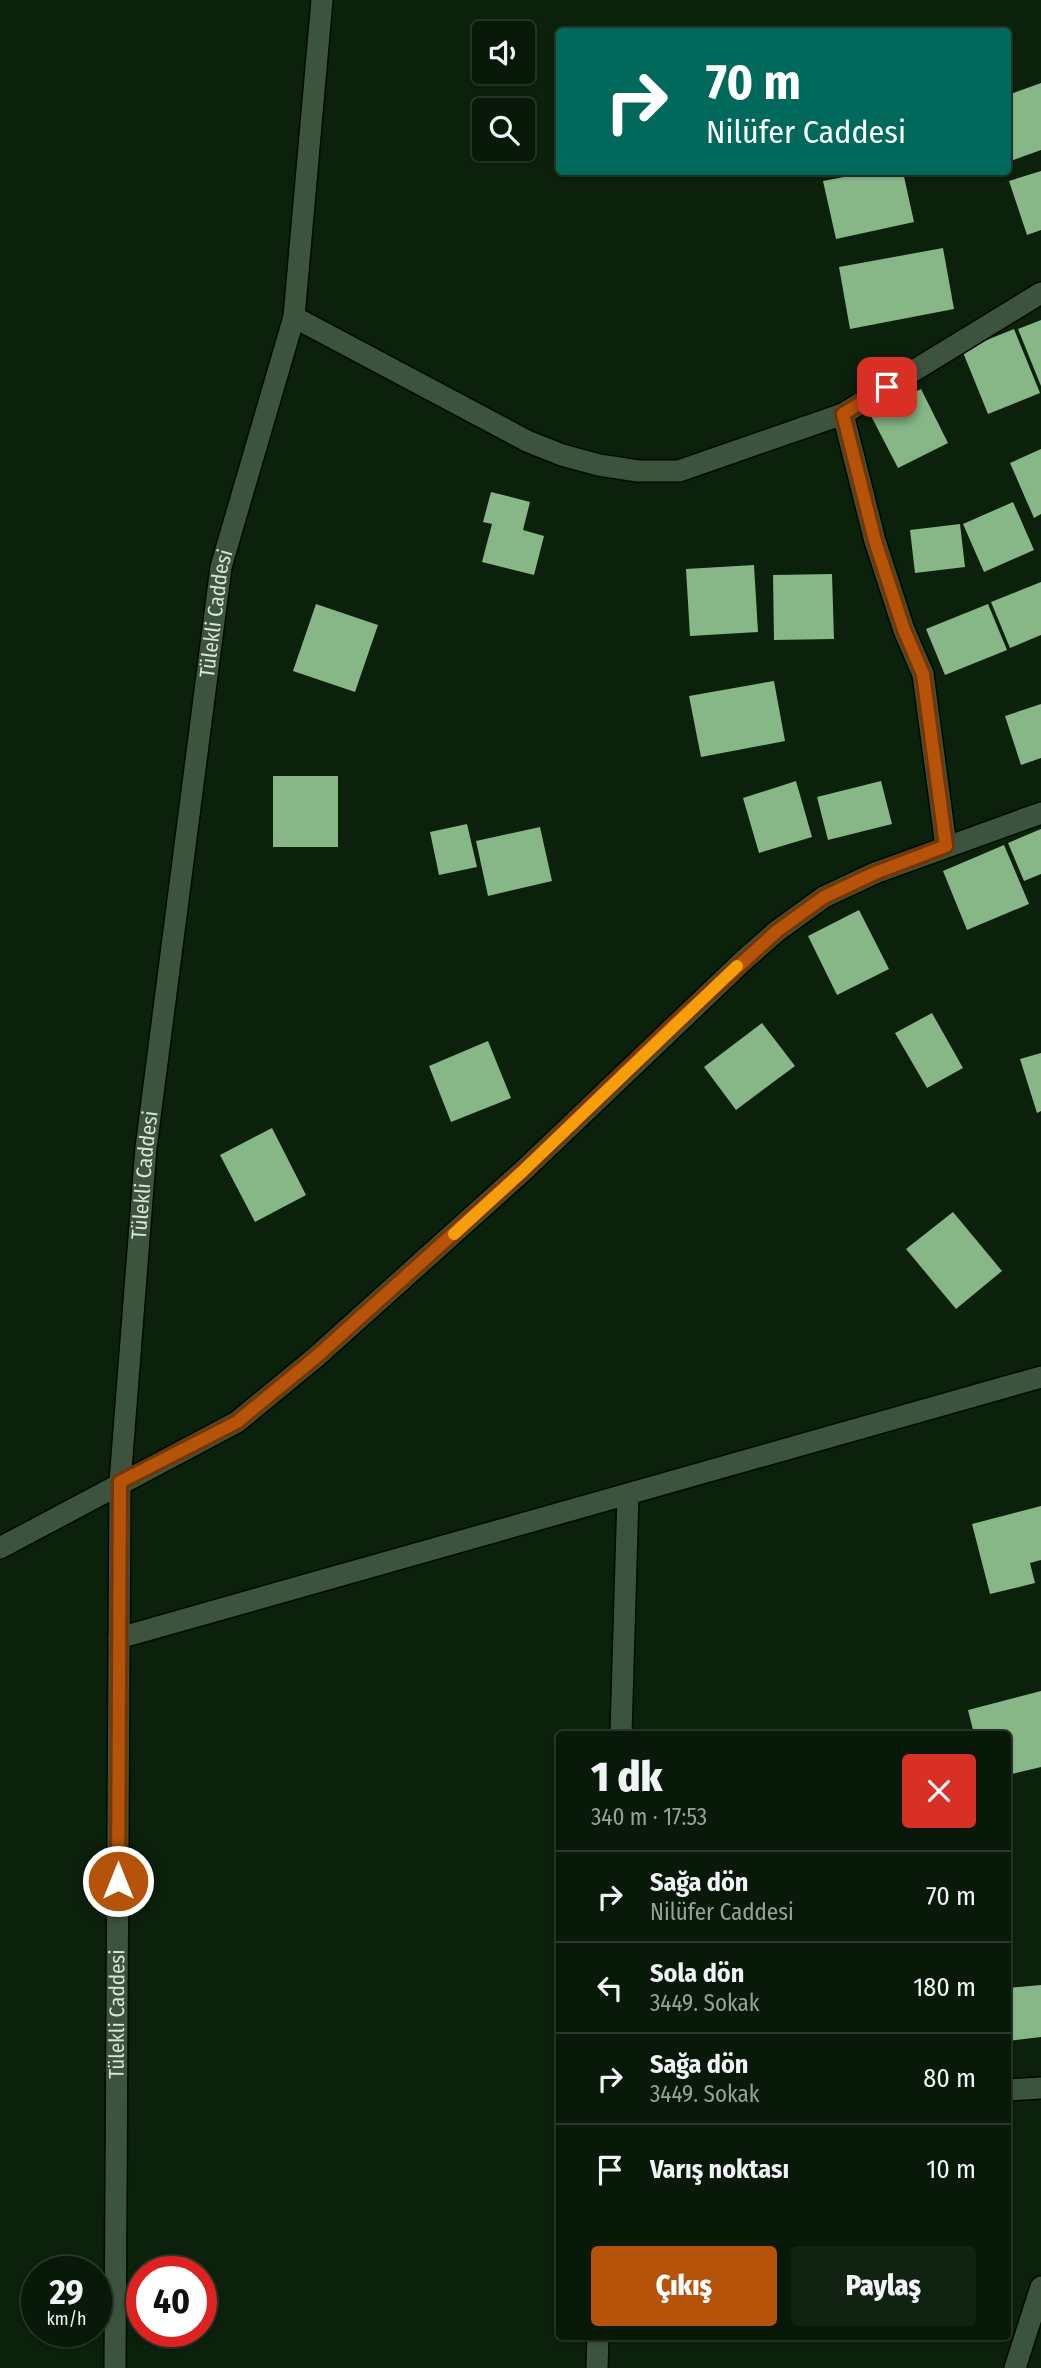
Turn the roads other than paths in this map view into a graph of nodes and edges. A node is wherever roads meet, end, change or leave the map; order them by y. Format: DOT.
graph roads {
  1 [pos="321,0"];
  2 [pos="1041,293"];
  3 [pos="294,317"];
  4 [pos="843,414"];
  5 [pos="1041,813"];
  6 [pos="946,846"];
  7 [pos="1041,1377"];
  8 [pos="120,1482"];
  9 [pos="628,1494"];
  10 [pos="0,1548"];
  11 [pos="119,1638"];
  12 [pos="621,1731"];
  13 [pos="1041,2088"];
  14 [pos="1011,2090"];
  15 [pos="1041,2287"];
  16 [pos="598,2340"];
  17 [pos="115,2368"];
  18 [pos="597,2368"];
  19 [pos="1015,2368"];
  1 -- 3 [label="street, Tülekli Caddesi"];
  2 -- 4 [label="street"];
  3 -- 4 [label="street"];
  3 -- 8 [label="street, Tülekli Caddesi"];
  4 -- 6 [label="street"];
  5 -- 6 [label="street"];
  6 -- 8 [label="street"];
  7 -- 9 [label="street"];
  8 -- 10 [label="street"];
  8 -- 11 [label="street, Tülekli Caddesi"];
  9 -- 11 [label="street"];
  9 -- 12 [label="street"];
  11 -- 17 [label="street, Tülekli Caddesi"];
  13 -- 14 [label="street"];
  15 -- 19 [label="street"];
  16 -- 18 [label="street"];
}
